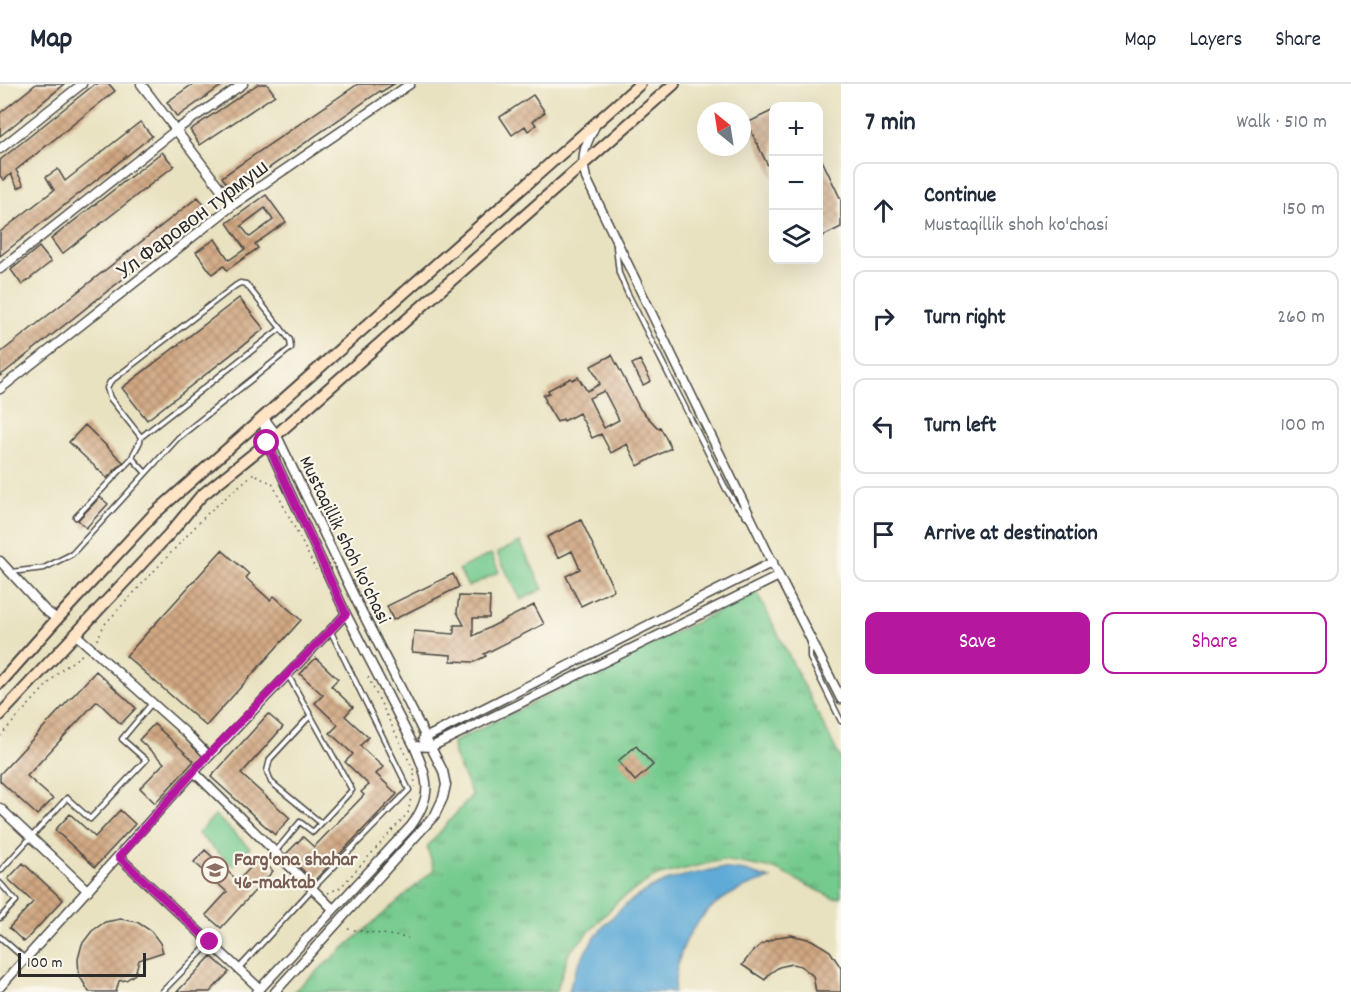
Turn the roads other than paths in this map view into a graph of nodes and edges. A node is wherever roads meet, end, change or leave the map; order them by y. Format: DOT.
graph roads {
  1 [pos="82,84"];
  2 [pos="141,84"];
  3 [pos="243,84"];
  4 [pos="410,84"];
  5 [pos="640,84"];
  6 [pos="674,84"];
  7 [pos="595,125"];
  8 [pos="176,130"];
  9 [pos="0,148"];
  10 [pos="583,166"];
  11 [pos="233,205"];
  12 [pos="615,237"];
  13 [pos="0,269"];
  14 [pos="281,328"];
  15 [pos="0,389"];
  16 [pos="262,417"];
  17 [pos="276,434"];
  18 [pos="141,437"];
  19 [pos="267,443"];
  20 [pos="231,445"];
  21 [pos="132,458"];
  22 [pos="238,467"];
  23 [pos="145,472"];
  24 [pos="76,518"];
  25 [pos="756,526"];
  26 [pos="0,561"];
  27 [pos="773,562"];
  28 [pos="10,572"];
  29 [pos="779,576"];
  30 [pos="346,614"];
  31 [pos="57,619"];
  32 [pos="330,629"];
  33 [pos="75,634"];
  34 [pos="810,635"];
  35 [pos="287,674"];
  36 [pos="0,683"];
  37 [pos="841,699"];
  38 [pos="152,703"];
  39 [pos="0,715"];
  40 [pos="310,716"];
  41 [pos="841,721"];
  42 [pos="426,736"];
  43 [pos="414,746"];
  44 [pos="432,747"];
  45 [pos="208,755"];
  46 [pos="194,772"];
  47 [pos="0,808"];
  48 [pos="321,823"];
  49 [pos="32,837"];
  50 [pos="276,852"];
  51 [pos="119,857"];
  52 [pos="0,871"];
  53 [pos="0,883"];
  54 [pos="313,888"];
  55 [pos="88,891"];
  56 [pos="333,909"];
  57 [pos="0,918"];
  58 [pos="0,937"];
  59 [pos="210,942"];
  60 [pos="25,959"];
  61 [pos="239,968"];
  62 [pos="0,987"];
  63 [pos="258,990"];
  64 [pos="6,992"];
  65 [pos="162,992"];
  66 [pos="275,992"];
  1 -- 9 [label="street"];
  2 -- 8 [label="street"];
  3 -- 8 [label="street"];
  4 -- 11 [label="street, Ул Фаровон турмуш"];
  5 -- 7 [label="street"];
  6 -- 10 [label="street"];
  7 -- 10 [label="street"];
  7 -- 16 [label="street"];
  8 -- 11 [label="street"];
  8 -- 13 [label="street"];
  10 -- 12 [label="street"];
  10 -- 17 [label="street"];
  11 -- 15 [label="street, Ул Фаровон турмуш"];
  12 -- 25 [label="street"];
  12 -- 25 [label="lane"];
  14 -- 18 [label="lane"];
  14 -- 18 [label="lane"];
  14 -- 23 [label="lane"];
  16 -- 17 [label="street, Mustaqillik shoh ko'chasi"];
  16 -- 19 [label="street, Mustaqillik shoh ko'chasi"];
  16 -- 20 [label="street"];
  17 -- 19 [label="street"];
  17 -- 42 [label="street, Mustaqillik shoh ko'chasi"];
  18 -- 21 [label="lane"];
  19 -- 22 [label="street"];
  19 -- 30 [label="street, Mustaqillik shoh ko'chasi"];
  20 -- 22 [label="street"];
  20 -- 31 [label="street"];
  21 -- 23 [label="lane"];
  21 -- 24 [label="lane"];
  22 -- 33 [label="street"];
  23 -- 28 [label="lane"];
  25 -- 27 [label="street"];
  26 -- 28 [label="street"];
  27 -- 29 [label="street"];
  27 -- 42 [label="street"];
  28 -- 31 [label="street"];
  29 -- 34 [label="street"];
  29 -- 44 [label="street"];
  30 -- 32 [label="street"];
  30 -- 43 [label="street, Mustaqillik shoh ko'chasi"];
  31 -- 36 [label="street"];
  32 -- 35 [label="street"];
  32 -- 54 [label="lane"];
  33 -- 38 [label="street"];
  33 -- 39 [label="street"];
  34 -- 37 [label="street"];
  34 -- 41 [label="lane"];
  35 -- 40 [label="lane"];
  35 -- 45 [label="street"];
  38 -- 45 [label="street"];
  38 -- 49 [label="lane"];
  40 -- 48 [label="lane"];
  40 -- 48 [label="lane"];
  42 -- 43 [label="street"];
  42 -- 44 [label="street, Mustaqillik shoh ko'chasi"];
  43 -- 44 [label="street"];
  43 -- 56 [label="street, Mustaqillik shoh ko'chasi"];
  44 -- 66 [label="street, Mustaqillik shoh ko'chasi"];
  45 -- 46 [label="street"];
  46 -- 50 [label="street"];
  46 -- 51 [label="street"];
  47 -- 49 [label="street"];
  48 -- 50 [label="lane"];
  49 -- 52 [label="lane"];
  49 -- 55 [label="street"];
  50 -- 54 [label="street"];
  51 -- 55 [label="street"];
  51 -- 59 [label="street"];
  53 -- 57 [label="lane"];
  54 -- 56 [label="street"];
  54 -- 61 [label="lane"];
  55 -- 60 [label="street"];
  56 -- 63 [label="street, Mustaqillik shoh ko'chasi"];
  58 -- 60 [label="lane"];
  59 -- 61 [label="street"];
  59 -- 65 [label="lane"];
  60 -- 62 [label="street"];
  61 -- 63 [label="street"];
  62 -- 64 [label="lane"];
}
